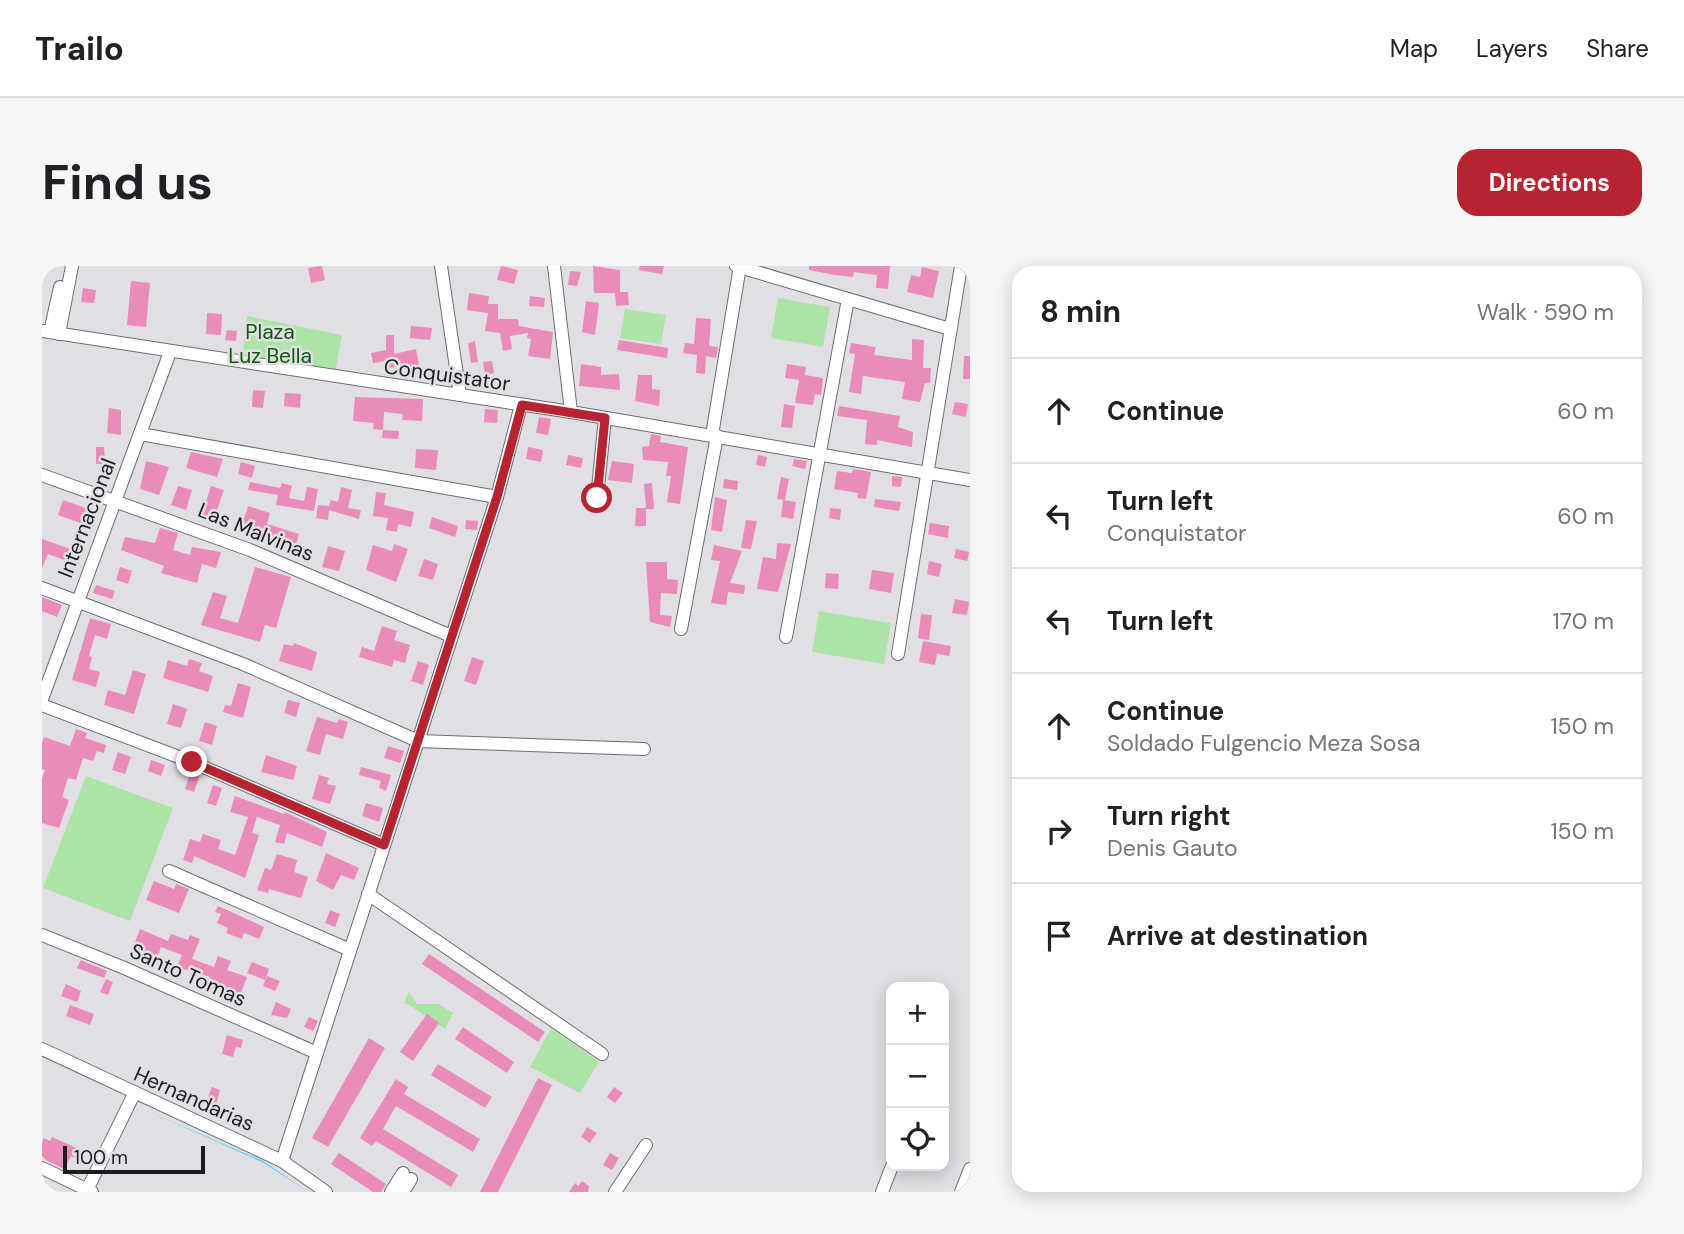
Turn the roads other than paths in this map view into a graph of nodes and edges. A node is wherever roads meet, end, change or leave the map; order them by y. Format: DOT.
graph roads {
  1 [pos="64,266"];
  2 [pos="72,266"];
  3 [pos="441,266"];
  4 [pos="554,266"];
  5 [pos="738,266"];
  6 [pos="961,266"];
  7 [pos="848,299"];
  8 [pos="950,329"];
  9 [pos="50,332"];
  10 [pos="170,352"];
  11 [pos="460,395"];
  12 [pos="522,405"];
  13 [pos="571,412"];
  14 [pos="605,418"];
  15 [pos="140,434"];
  16 [pos="715,436"];
  17 [pos="819,454"];
  18 [pos="927,472"];
  19 [pos="42,475"];
  20 [pos="970,480"];
  21 [pos="497,497"];
  22 [pos="597,498"];
  23 [pos="115,499"];
  24 [pos="42,588"];
  25 [pos="77,601"];
  26 [pos="681,629"];
  27 [pos="451,636"];
  28 [pos="786,637"];
  29 [pos="898,654"];
  30 [pos="42,698"];
  31 [pos="42,705"];
  32 [pos="418,741"];
  33 [pos="644,749"];
  34 [pos="384,845"];
  35 [pos="169,871"];
  36 [pos="368,894"];
  37 [pos="42,935"];
  38 [pos="350,950"];
  39 [pos="42,1049"];
  40 [pos="317,1054"];
  41 [pos="602,1054"];
  42 [pos="134,1094"];
  43 [pos="646,1145"];
  44 [pos="282,1161"];
  45 [pos="42,1168"];
  46 [pos="970,1168"];
  47 [pos="890,1171"];
  48 [pos="88,1191"];
  49 [pos="326,1192"];
  50 [pos="391,1192"];
  51 [pos="403,1192"];
  52 [pos="615,1192"];
  53 [pos="882,1192"];
  54 [pos="961,1192"];
  1 -- 9 [label="street"];
  2 -- 9 [label="street"];
  3 -- 11 [label="street"];
  4 -- 13 [label="street"];
  5 -- 7 [label="street"];
  5 -- 16 [label="street"];
  6 -- 8 [label="street"];
  7 -- 8 [label="street"];
  7 -- 17 [label="street"];
  8 -- 18 [label="street"];
  9 -- 10 [label="street, Conquistator"];
  10 -- 11 [label="street, Conquistator"];
  10 -- 15 [label="street, Internacional"];
  11 -- 12 [label="street, Conquistator"];
  12 -- 13 [label="street, Conquistator"];
  12 -- 21 [label="street"];
  13 -- 14 [label="street, Conquistator"];
  14 -- 16 [label="street, Conquistator"];
  14 -- 22 [label="street"];
  15 -- 21 [label="street"];
  15 -- 23 [label="street, Internacional"];
  16 -- 17 [label="street, Conquistator"];
  16 -- 26 [label="street"];
  17 -- 18 [label="street, Conquistator"];
  17 -- 28 [label="street"];
  18 -- 20 [label="street, Conquistator"];
  18 -- 29 [label="street"];
  19 -- 23 [label="street, Las Malvinas"];
  21 -- 27 [label="street"];
  23 -- 25 [label="street, Internacional"];
  23 -- 27 [label="street, Las Malvinas"];
  24 -- 25 [label="street"];
  25 -- 30 [label="street, Internacional"];
  25 -- 32 [label="street"];
  27 -- 32 [label="street"];
  31 -- 34 [label="street"];
  32 -- 33 [label="street"];
  32 -- 34 [label="street"];
  34 -- 36 [label="street"];
  35 -- 38 [label="street"];
  36 -- 38 [label="street"];
  36 -- 41 [label="street"];
  37 -- 40 [label="street, Santo Tomas"];
  38 -- 40 [label="street"];
  39 -- 42 [label="street, Hernandarias"];
  40 -- 44 [label="street"];
  42 -- 44 [label="street, Hernandarias"];
  42 -- 48 [label="street"];
  43 -- 52 [label="street"];
  44 -- 49 [label="street, Hernandarias"];
  45 -- 48 [label="street"];
  46 -- 54 [label="street"];
  47 -- 53 [label="street"];
  50 -- 51 [label="street"];
}
